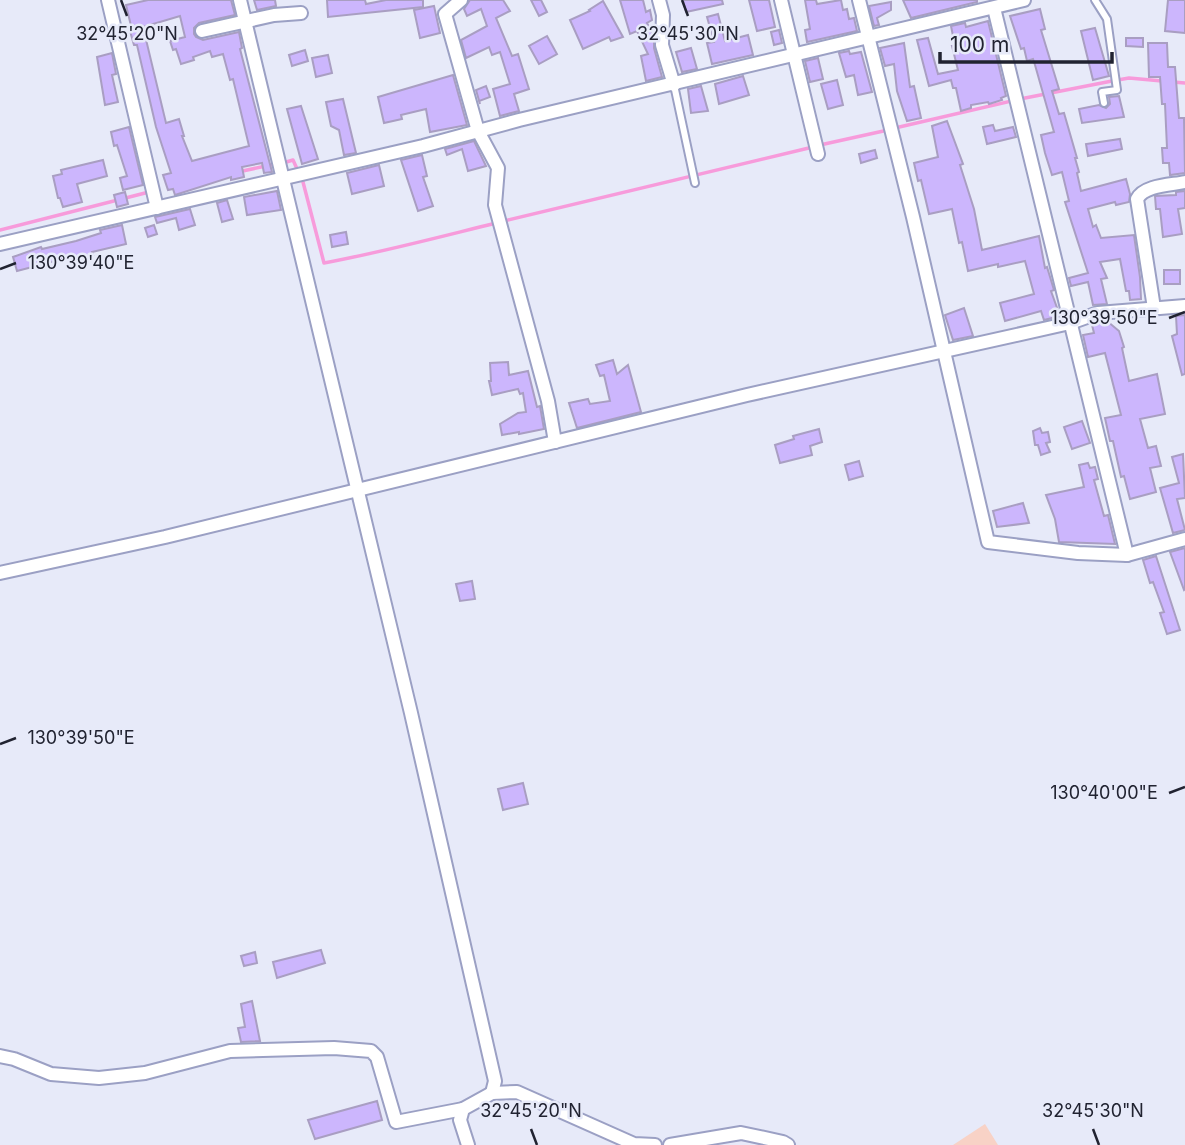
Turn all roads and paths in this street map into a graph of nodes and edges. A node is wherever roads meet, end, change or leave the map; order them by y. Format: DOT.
graph roads {
  1 [pos="108,0"];
  2 [pos="240,0"];
  3 [pos="461,0"];
  4 [pos="659,0"];
  5 [pos="781,0"];
  6 [pos="859,0"];
  7 [pos="1024,0"];
  8 [pos="1095,0"];
  9 [pos="990,6"];
  10 [pos="301,13"];
  11 [pos="245,21"];
  12 [pos="202,31"];
  13 [pos="869,38"];
  14 [pos="794,56"];
  15 [pos="674,85"];
  16 [pos="1104,103"];
  17 [pos="478,131"];
  18 [pos="818,153"];
  19 [pos="284,177"];
  20 [pos="1185,181"];
  21 [pos="695,183"];
  22 [pos="156,203"];
  23 [pos="0,244"];
  24 [pos="1185,306"];
  25 [pos="1154,308"];
  26 [pos="1070,323"];
  27 [pos="943,351"];
  28 [pos="555,442"];
  29 [pos="358,490"];
  30 [pos="1185,539"];
  31 [pos="1127,555"];
  32 [pos="0,573"];
  33 [pos="0,1056"];
  34 [pos="492,1094"];
  35 [pos="463,1109"];
  36 [pos="468,1145"];
  37 [pos="655,1145"];
  38 [pos="670,1145"];
  39 [pos="788,1145"];
  1 -- 22 [label="street"];
  2 -- 11 [label="street"];
  3 -- 17 [label="street"];
  4 -- 15 [label="street"];
  5 -- 14 [label="street"];
  6 -- 13 [label="street"];
  7 -- 9 [label="street"];
  8 -- 16 [label="lane"];
  9 -- 13 [label="street"];
  9 -- 26 [label="street"];
  10 -- 11 [label="street"];
  11 -- 12 [label="street"];
  11 -- 19 [label="street"];
  13 -- 14 [label="street"];
  13 -- 27 [label="street"];
  14 -- 15 [label="street"];
  14 -- 18 [label="street"];
  15 -- 17 [label="street"];
  15 -- 21 [label="lane"];
  17 -- 19 [label="street"];
  17 -- 28 [label="street"];
  19 -- 22 [label="street"];
  19 -- 29 [label="street"];
  20 -- 25 [label="street"];
  22 -- 23 [label="street"];
  24 -- 25 [label="street"];
  25 -- 26 [label="street"];
  26 -- 27 [label="street"];
  26 -- 31 [label="street"];
  27 -- 28 [label="street"];
  27 -- 31 [label="street"];
  28 -- 29 [label="street"];
  29 -- 32 [label="street"];
  29 -- 34 [label="street"];
  30 -- 31 [label="street"];
  33 -- 35 [label="street"];
  34 -- 35 [label="street"];
  34 -- 37 [label="street"];
  35 -- 36 [label="street"];
  38 -- 39 [label="street"];
}
